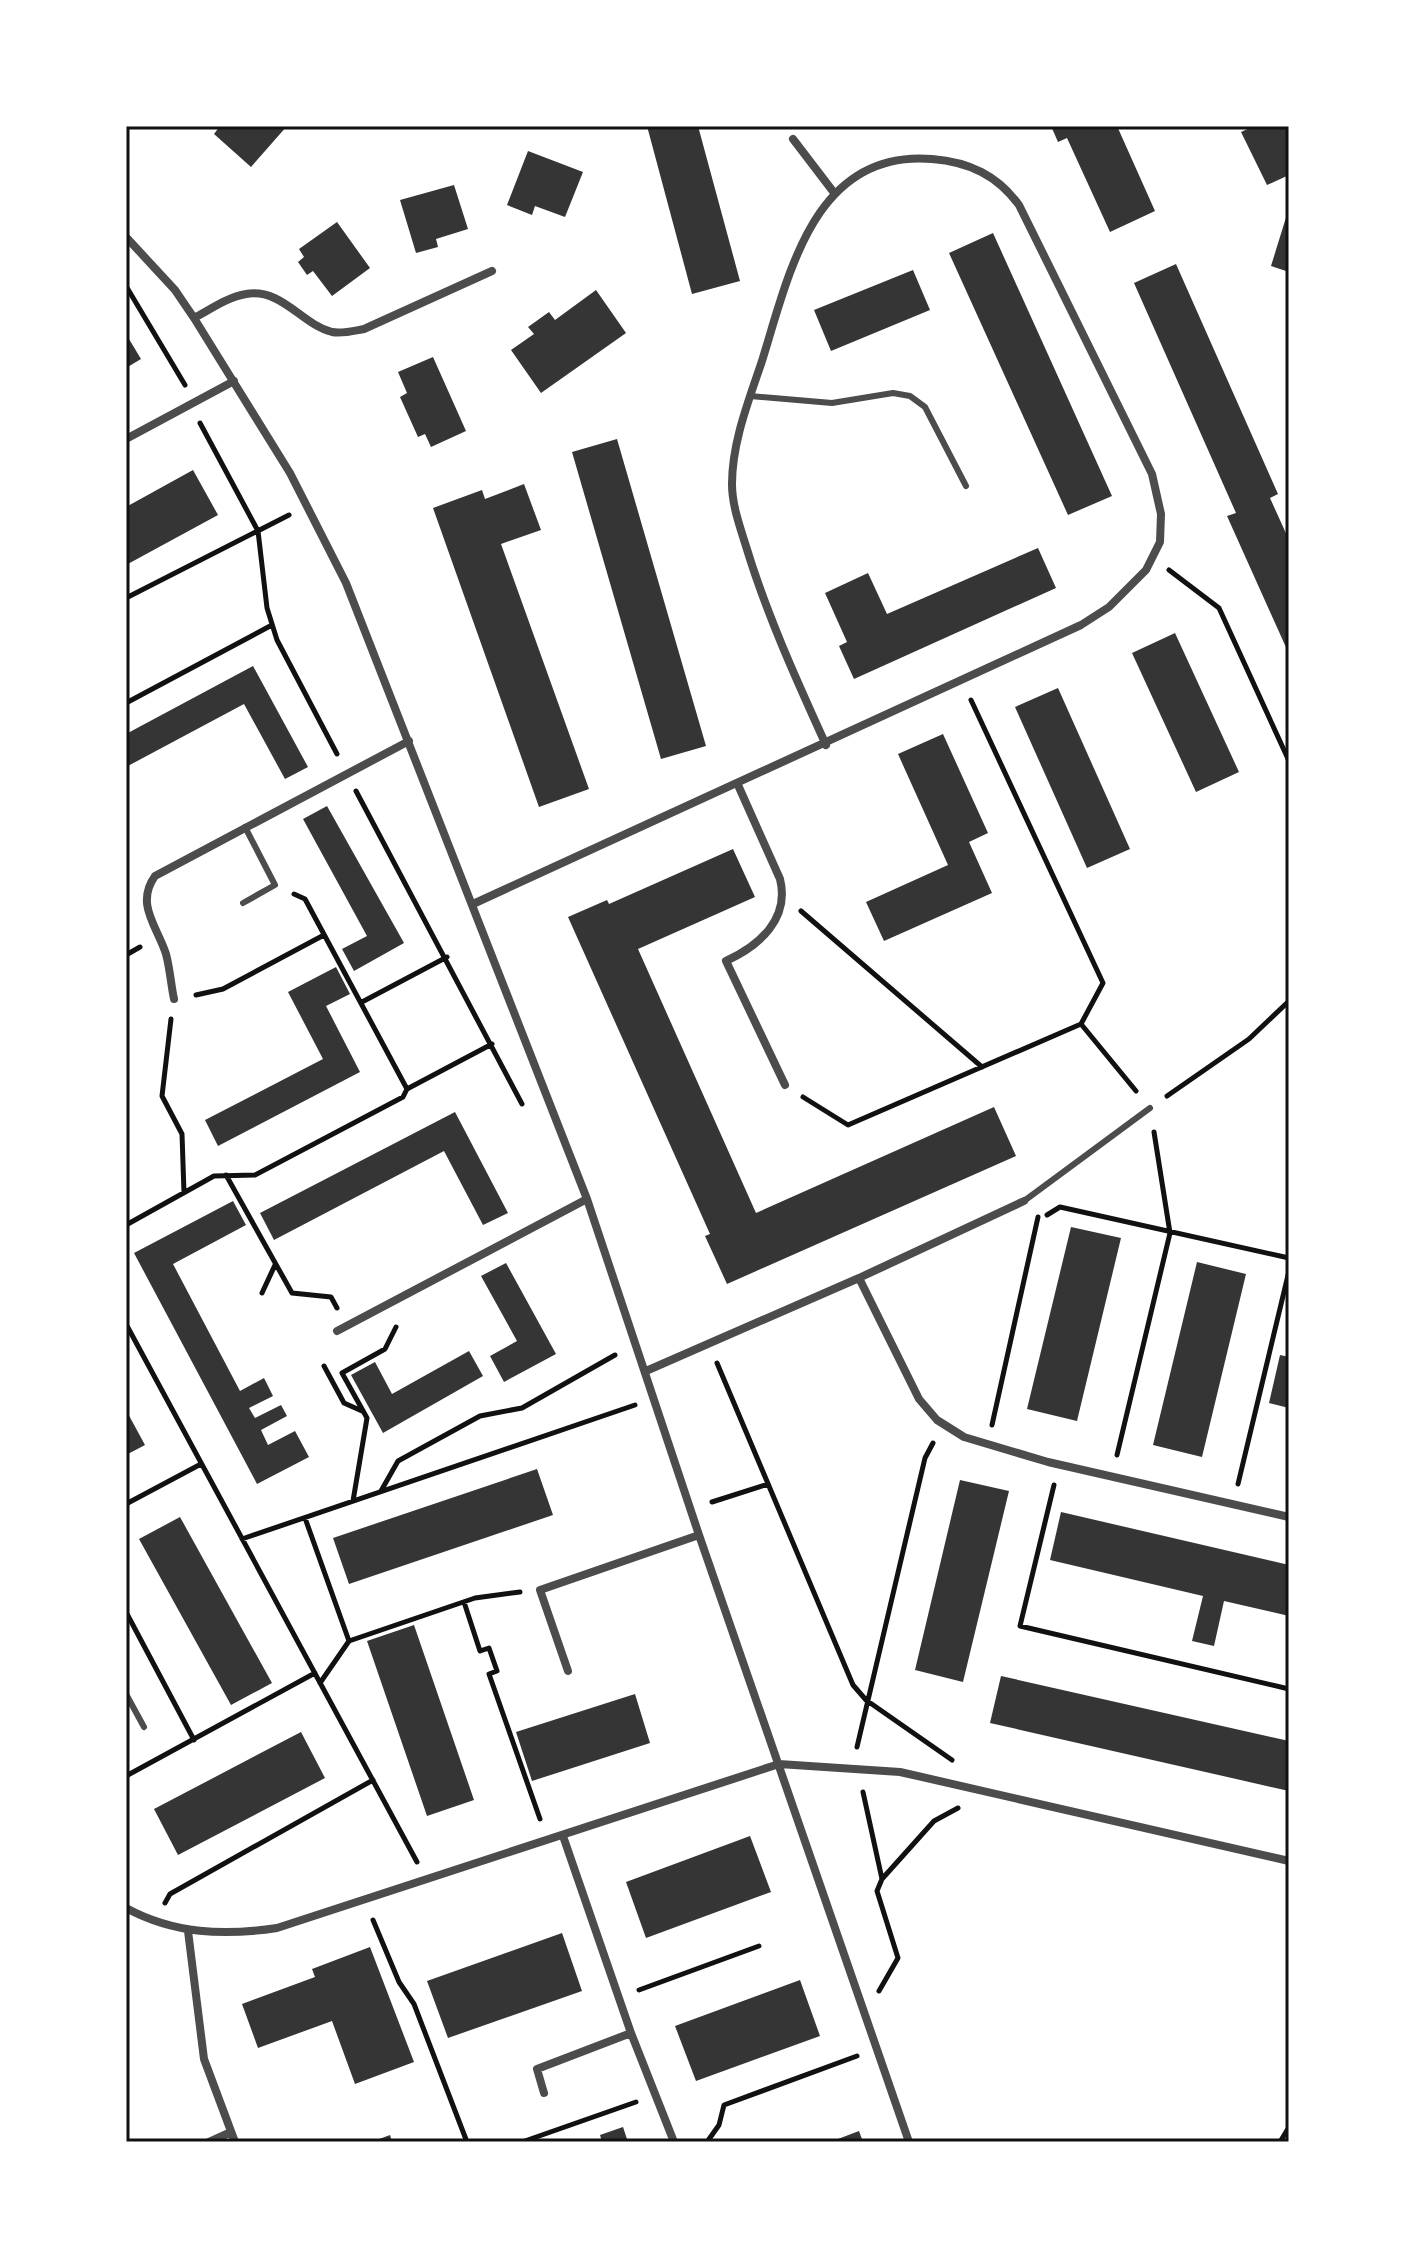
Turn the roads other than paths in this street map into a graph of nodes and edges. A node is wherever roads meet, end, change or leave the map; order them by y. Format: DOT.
graph roads {
  1 [pos="793,139"];
  2 [pos="835,194"];
  3 [pos="126,237"];
  4 [pos="492,271"];
  5 [pos="194,318"];
  6 [pos="234,381"];
  7 [pos="750,396"];
  8 [pos="126,439"];
  9 [pos="966,486"];
  10 [pos="409,741"];
  11 [pos="826,745"];
  12 [pos="738,785"];
  13 [pos="245,827"];
  14 [pos="243,903"];
  15 [pos="473,904"];
  16 [pos="174,999"];
  17 [pos="785,1085"];
  18 [pos="1150,1108"];
  19 [pos="587,1199"];
  20 [pos="1024,1201"];
  21 [pos="859,1278"];
  22 [pos="337,1331"];
  23 [pos="646,1371"];
  24 [pos="1289,1517"];
  25 [pos="699,1535"];
  26 [pos="568,1671"];
  27 [pos="126,1694"];
  28 [pos="144,1727"];
  29 [pos="779,1764"];
  30 [pos="563,1836"];
  31 [pos="1289,1861"];
  32 [pos="126,1908"];
  33 [pos="188,1931"];
  34 [pos="631,2033"];
  35 [pos="544,2093"];
  36 [pos="231,2132"];
  37 [pos="209,2142"];
  38 [pos="235,2142"];
  39 [pos="674,2142"];
  40 [pos="909,2142"];
  1 -- 2 [label="street"];
  2 -- 7 [label="street"];
  2 -- 11 [label="street"];
  3 -- 5 [label="street"];
  4 -- 5 [label="street"];
  5 -- 6 [label="street"];
  6 -- 8 [label="street"];
  6 -- 10 [label="street"];
  7 -- 9 [label="lane"];
  7 -- 11 [label="street"];
  10 -- 13 [label="street"];
  10 -- 15 [label="street"];
  11 -- 12 [label="street"];
  12 -- 15 [label="street"];
  12 -- 17 [label="street"];
  13 -- 14 [label="lane"];
  13 -- 16 [label="street"];
  15 -- 19 [label="street"];
  18 -- 20 [label="lane"];
  19 -- 22 [label="street"];
  19 -- 23 [label="street"];
  20 -- 21 [label="street"];
  21 -- 23 [label="street"];
  21 -- 24 [label="street"];
  23 -- 25 [label="street"];
  25 -- 26 [label="street"];
  25 -- 29 [label="street"];
  27 -- 28 [label="lane"];
  29 -- 30 [label="street"];
  29 -- 31 [label="street"];
  29 -- 40 [label="street"];
  30 -- 33 [label="street"];
  30 -- 34 [label="street"];
  32 -- 33 [label="street"];
  33 -- 36 [label="street"];
  34 -- 35 [label="street"];
  34 -- 39 [label="street"];
  36 -- 37 [label="street"];
  36 -- 38 [label="street"];
}
